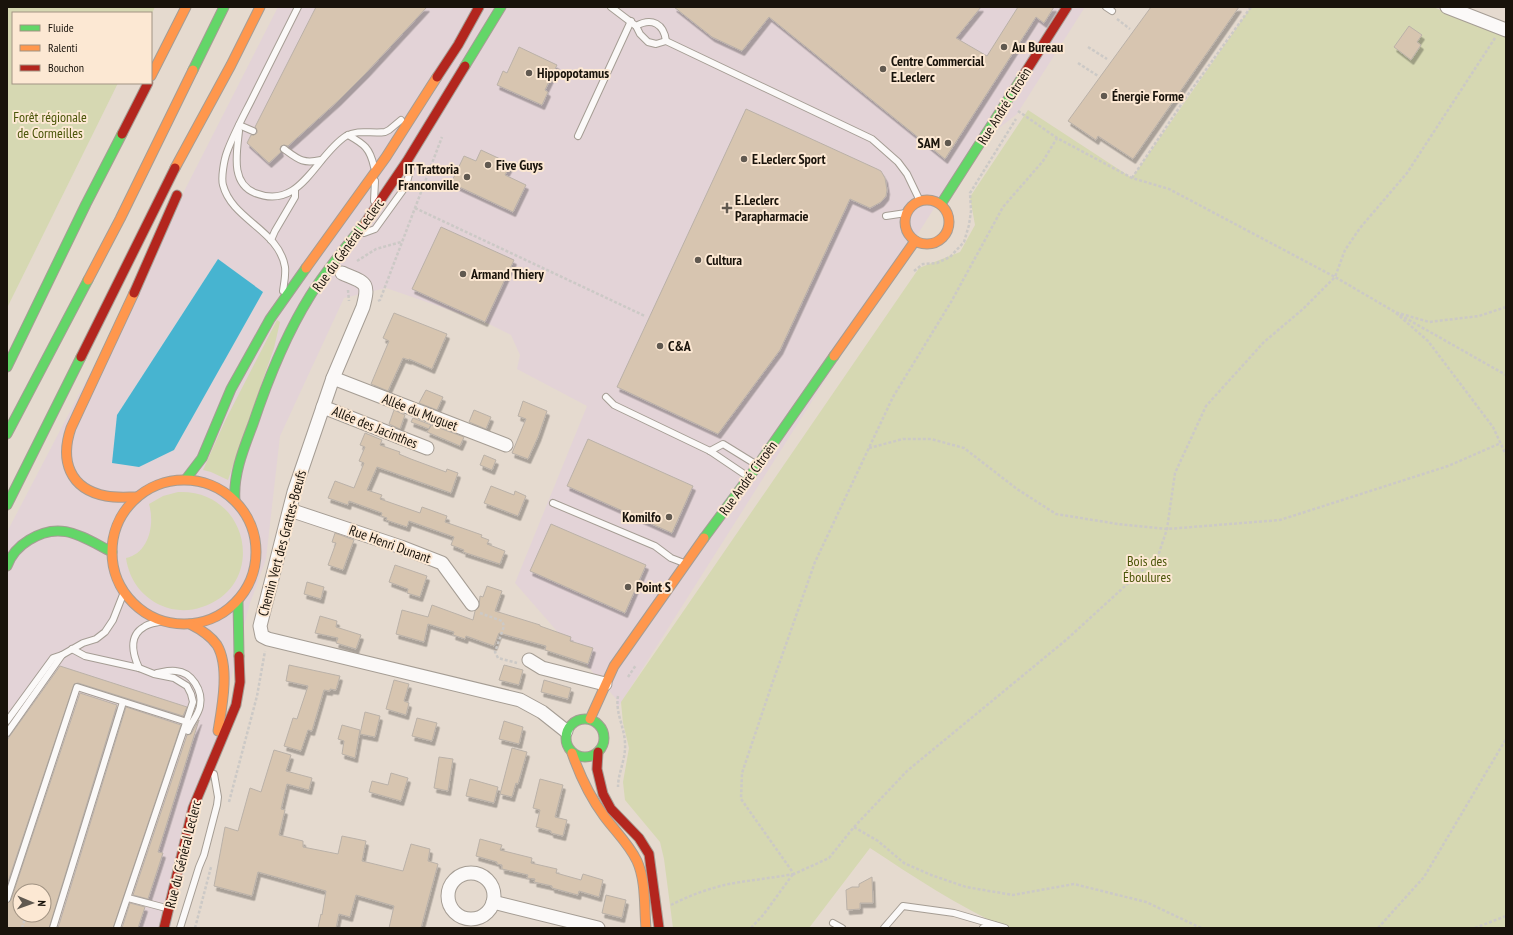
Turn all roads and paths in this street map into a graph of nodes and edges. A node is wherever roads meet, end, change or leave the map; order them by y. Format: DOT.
graph roads {
  1 [pos="186,7"];
  2 [pos="224,7"];
  3 [pos="260,7"];
  4 [pos="298,7"];
  5 [pos="479,7"];
  6 [pos="501,7"];
  7 [pos="611,7"];
  8 [pos="1067,7"];
  9 [pos="1106,7"];
  10 [pos="1251,7"];
  11 [pos="1447,7"];
  12 [pos="1112,11"];
  13 [pos="473,12"];
  14 [pos="1115,18"];
  15 [pos="634,24"];
  16 [pos="1130,29"];
  17 [pos="1504,29"];
  18 [pos="666,41"];
  19 [pos="1088,47"];
  20 [pos="1107,59"];
  21 [pos="1078,63"];
  22 [pos="231,65"];
  23 [pos="152,74"];
  24 [pos="1098,76"];
  25 [pos="147,84"];
  26 [pos="420,103"];
  27 [pos="1014,109"];
  28 [pos="239,125"];
  29 [pos="444,130"];
  30 [pos="253,131"];
  31 [pos="348,135"];
  32 [pos="578,136"];
  33 [pos="1057,138"];
  34 [pos="417,144"];
  35 [pos="198,145"];
  36 [pos="284,149"];
  37 [pos="321,160"];
  38 [pos="375,172"];
  39 [pos="1132,178"];
  40 [pos="180,188"];
  41 [pos="295,190"];
  42 [pos="920,201"];
  43 [pos="941,204"];
  44 [pos="415,208"];
  45 [pos="374,210"];
  46 [pos="906,213"];
  47 [pos="886,216"];
  48 [pos="351,239"];
  49 [pos="272,240"];
  50 [pos="915,241"];
  51 [pos="402,242"];
  52 [pos="342,273"];
  53 [pos="1335,277"];
  54 [pos="348,291"];
  55 [pos="380,300"];
  56 [pos="281,302"];
  57 [pos="1506,307"];
  58 [pos="1395,312"];
  59 [pos="645,316"];
  60 [pos="7,367"];
  61 [pos="1506,375"];
  62 [pos="333,378"];
  63 [pos="606,397"];
  64 [pos="323,407"];
  65 [pos="7,434"];
  66 [pos="1501,444"];
  67 [pos="506,446"];
  68 [pos="427,448"];
  69 [pos="868,448"];
  70 [pos="710,451"];
  71 [pos="1506,455"];
  72 [pos="758,465"];
  73 [pos="750,477"];
  74 [pos="186,479"];
  75 [pos="137,497"];
  76 [pos="235,500"];
  77 [pos="553,503"];
  78 [pos="7,505"];
  79 [pos="290,510"];
  80 [pos="1167,529"];
  81 [pos="112,552"];
  82 [pos="685,564"];
  83 [pos="7,566"];
  84 [pos="124,592"];
  85 [pos="238,601"];
  86 [pos="472,604"];
  87 [pos="162,621"];
  88 [pos="190,624"];
  89 [pos="268,639"];
  90 [pos="72,649"];
  91 [pos="62,655"];
  92 [pos="524,662"];
  93 [pos="139,668"];
  94 [pos="154,674"];
  95 [pos="605,684"];
  96 [pos="124,702"];
  97 [pos="618,706"];
  98 [pos="590,719"];
  99 [pos="7,721"];
  100 [pos="187,722"];
  101 [pos="566,731"];
  102 [pos="7,733"];
  103 [pos="1506,739"];
  104 [pos="598,752"];
  105 [pos="572,753"];
  106 [pos="214,760"];
  107 [pos="618,789"];
  108 [pos="227,809"];
  109 [pos="854,827"];
  110 [pos="635,834"];
  111 [pos="628,845"];
  112 [pos="212,863"];
  113 [pos="794,874"];
  114 [pos="128,898"];
  115 [pos="7,899"];
  116 [pos="493,902"];
  117 [pos="666,908"];
  118 [pos="168,909"];
  119 [pos="1506,916"];
  120 [pos="833,923"];
  121 [pos="995,925"];
  122 [pos="53,928"];
  123 [pos="117,928"];
  124 [pos="121,928"];
  125 [pos="164,928"];
  126 [pos="180,928"];
  127 [pos="195,928"];
  128 [pos="598,928"];
  129 [pos="646,928"];
  130 [pos="659,928"];
  131 [pos="751,928"];
  132 [pos="842,928"];
  133 [pos="884,928"];
  134 [pos="983,928"];
  135 [pos="1005,928"];
  136 [pos="1201,928"];
  137 [pos="1378,928"];
  138 [pos="1475,928"];
  1 -- 23 [label="main road"];
  2 -- 65 [label="main road"];
  3 -- 22 [label="main road"];
  4 -- 28 [label="lane"];
  5 -- 13 [label="main road, Rue du Général Leclerc"];
  6 -- 34 [label="main road, Rue du Général Leclerc"];
  7 -- 15 [label="lane"];
  8 -- 43 [label="main road, Rue André Citroën"];
  9 -- 12 [label="lane"];
  10 -- 39 [label="path"];
  11 -- 17 [label="street"];
  13 -- 26 [label="main road, Rue du Général Leclerc"];
  14 -- 16 [label="path"];
  15 -- 18 [label="lane"];
  15 -- 18 [label="lane"];
  15 -- 32 [label="lane"];
  17 -- 53 [label="path"];
  18 -- 42 [label="lane"];
  19 -- 20 [label="path"];
  21 -- 24 [label="path"];
  22 -- 35 [label="main road"];
  22 -- 78 [label="main road"];
  25 -- 60 [label="main road"];
  26 -- 31 [label="lane"];
  26 -- 38 [label="main road, Rue du Général Leclerc"];
  27 -- 33 [label="path"];
  28 -- 30 [label="lane"];
  28 -- 41 [label="lane"];
  28 -- 49 [label="lane"];
  29 -- 44 [label="path"];
  31 -- 37 [label="lane"];
  31 -- 38 [label="lane"];
  33 -- 39 [label="path"];
  33 -- 69 [label="path"];
  34 -- 45 [label="main road, Rue du Général Leclerc"];
  34 -- 48 [label="lane"];
  36 -- 37 [label="lane"];
  37 -- 41 [label="lane"];
  38 -- 45 [label="lane"];
  38 -- 56 [label="main road, Rue du Général Leclerc"];
  39 -- 53 [label="path"];
  40 -- 75 [label="main road"];
  41 -- 49 [label="lane"];
  42 -- 43 [label="main road"];
  42 -- 46 [label="main road"];
  43 -- 50 [label="main road"];
  44 -- 51 [label="path"];
  44 -- 59 [label="path"];
  45 -- 48 [label="main road, Rue du Général Leclerc"];
  46 -- 47 [label="lane"];
  46 -- 50 [label="main road"];
  48 -- 76 [label="main road, Rue du Général Leclerc"];
  49 -- 56 [label="lane"];
  50 -- 72 [label="main road, Rue André Citroën"];
  51 -- 52 [label="path"];
  51 -- 55 [label="path"];
  52 -- 54 [label="path"];
  52 -- 62 [label="street, Chemin Vert des Grattes-Bœufs"];
  53 -- 58 [label="path"];
  53 -- 80 [label="path"];
  56 -- 74 [label="main road, Rue du Général Leclerc"];
  57 -- 58 [label="path"];
  58 -- 61 [label="path"];
  58 -- 66 [label="path"];
  62 -- 64 [label="street, Chemin Vert des Grattes-Bœufs"];
  62 -- 67 [label="street, Allée du Muguet"];
  63 -- 70 [label="lane"];
  64 -- 68 [label="street, Allée des Jacinthes"];
  64 -- 79 [label="street, Chemin Vert des Grattes-Bœufs"];
  66 -- 71 [label="path"];
  66 -- 80 [label="path"];
  69 -- 80 [label="path"];
  69 -- 113 [label="path"];
  70 -- 72 [label="lane"];
  70 -- 73 [label="lane"];
  72 -- 73 [label="main road, Rue André Citroën"];
  73 -- 82 [label="main road, Rue André Citroën"];
  74 -- 75 [label="main road"];
  74 -- 76 [label="main road"];
  75 -- 81 [label="main road"];
  76 -- 85 [label="main road"];
  77 -- 82 [label="lane"];
  79 -- 86 [label="street, Rue Henri Dunant"];
  79 -- 89 [label="street, Chemin Vert des Grattes-Bœufs"];
  80 -- 109 [label="path"];
  81 -- 83 [label="main road"];
  81 -- 84 [label="main road"];
  82 -- 95 [label="main road, Rue André Citroën"];
  84 -- 87 [label="main road"];
  84 -- 90 [label="lane"];
  85 -- 88 [label="main road"];
  85 -- 106 [label="main road, Rue du Général Leclerc"];
  86 -- 92 [label="path"];
  87 -- 88 [label="main road"];
  87 -- 93 [label="lane"];
  88 -- 106 [label="main road, Rue du Général Leclerc"];
  89 -- 101 [label="street"];
  89 -- 108 [label="path"];
  90 -- 91 [label="lane"];
  90 -- 93 [label="lane"];
  91 -- 99 [label="lane"];
  91 -- 102 [label="lane"];
  92 -- 95 [label="street"];
  93 -- 94 [label="lane"];
  94 -- 100 [label="lane"];
  94 -- 124 [label="lane"];
  95 -- 98 [label="main road, Rue André Citroën"];
  96 -- 100 [label="lane"];
  96 -- 115 [label="lane"];
  96 -- 122 [label="lane"];
  97 -- 107 [label="path"];
  98 -- 101 [label="main road"];
  98 -- 104 [label="main road"];
  100 -- 114 [label="lane"];
  101 -- 105 [label="main road"];
  103 -- 137 [label="path"];
  104 -- 105 [label="main road"];
  104 -- 110 [label="main road"];
  105 -- 111 [label="main road"];
  106 -- 118 [label="main road, Rue du Général Leclerc"];
  106 -- 126 [label="lane"];
  109 -- 113 [label="path"];
  109 -- 136 [label="path"];
  110 -- 111 [label="main road"];
  110 -- 130 [label="main road"];
  111 -- 129 [label="main road"];
  112 -- 127 [label="path"];
  113 -- 117 [label="path"];
  113 -- 131 [label="path"];
  114 -- 118 [label="lane"];
  114 -- 123 [label="lane"];
  116 -- 128 [label="street"];
  118 -- 125 [label="main road, Rue du Général Leclerc"];
  119 -- 138 [label="path"];
  120 -- 132 [label="lane"];
  121 -- 133 [label="lane"];
  121 -- 134 [label="lane"];
  121 -- 135 [label="lane"];
}
